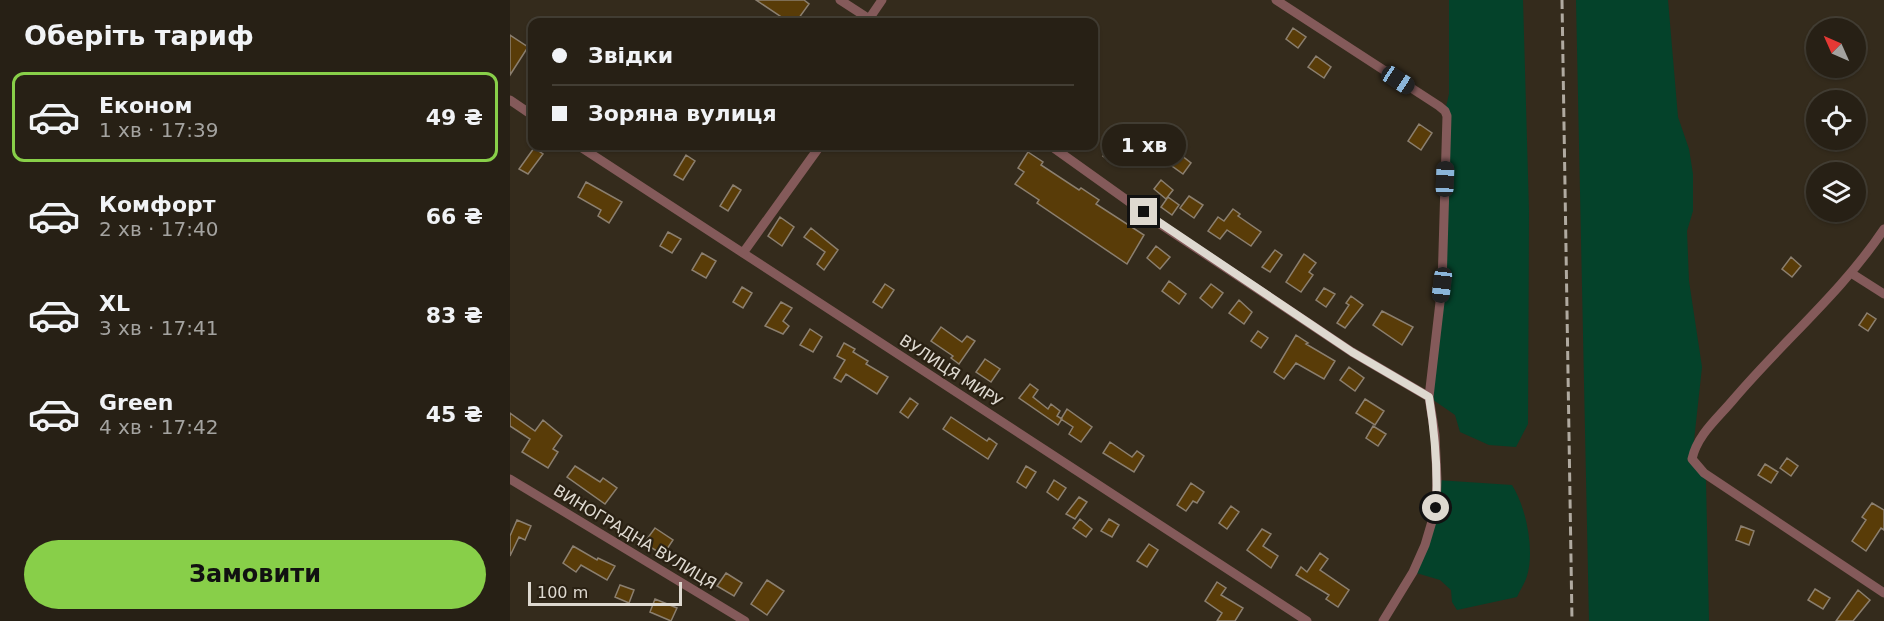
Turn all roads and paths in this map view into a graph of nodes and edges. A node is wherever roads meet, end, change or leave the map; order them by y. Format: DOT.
graph roads {
  1 [pos="840,0"];
  2 [pos="882,0"];
  3 [pos="1276,0"];
  4 [pos="867,18"];
  5 [pos="873,18"];
  6 [pos="510,100"];
  7 [pos="528,112"];
  8 [pos="585,150"];
  9 [pos="817,150"];
  10 [pos="1057,150"];
  11 [pos="1884,229"];
  12 [pos="743,253"];
  13 [pos="1851,273"];
  14 [pos="1884,294"];
  15 [pos="1429,397"];
  16 [pos="510,479"];
  17 [pos="1884,593"];
  18 [pos="745,621"];
  19 [pos="1307,621"];
  20 [pos="1383,621"];
  1 -- 4 [label="street"];
  2 -- 5 [label="street"];
  3 -- 15 [label="street"];
  6 -- 7 [label="street"];
  8 -- 12 [label="street, ВУЛИЦЯ МИРУ"];
  9 -- 12 [label="street"];
  10 -- 15 [label="street"];
  11 -- 13 [label="street"];
  12 -- 19 [label="street, ВУЛИЦЯ МИРУ"];
  13 -- 14 [label="street"];
  13 -- 17 [label="street"];
  15 -- 20 [label="street"];
  16 -- 18 [label="street, ВИНОГРАДНА ВУЛИЦЯ"];
}
